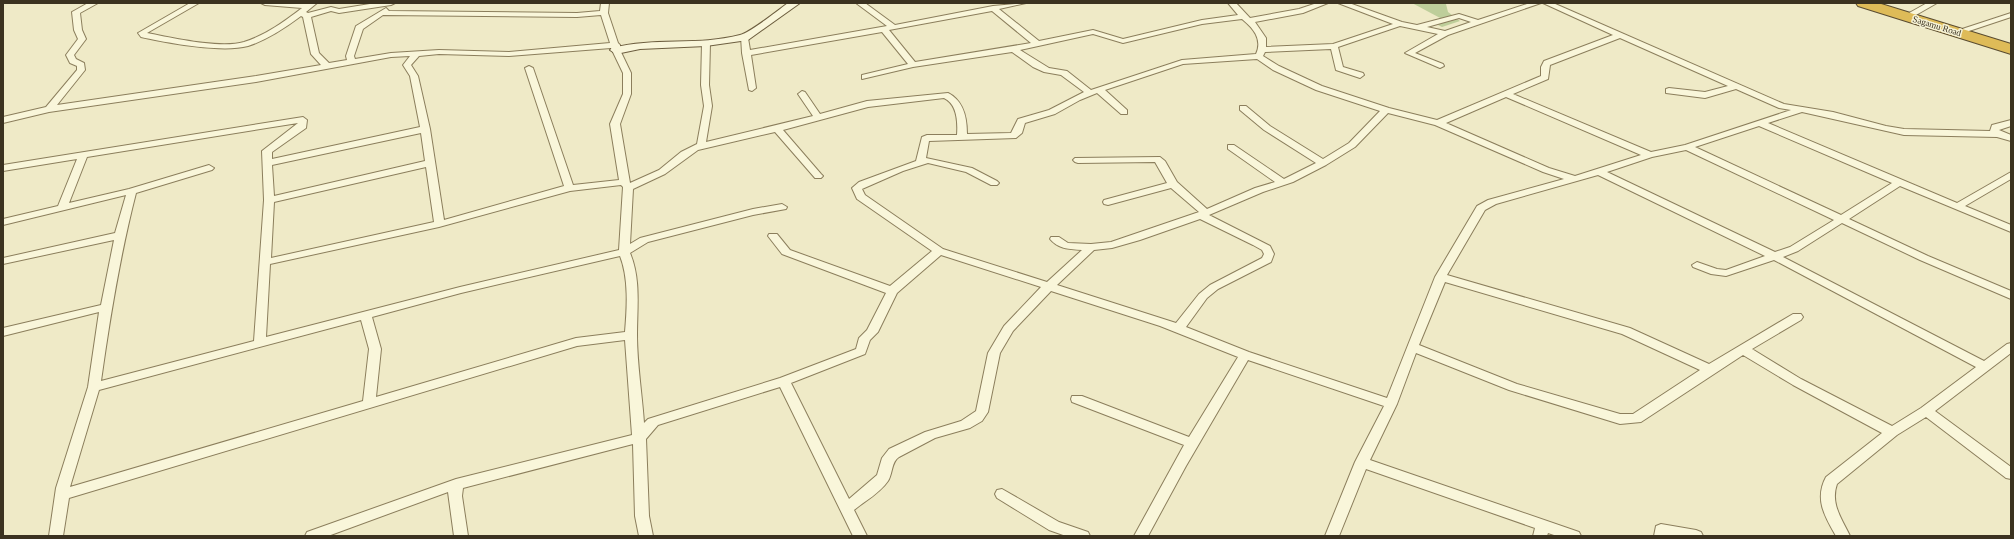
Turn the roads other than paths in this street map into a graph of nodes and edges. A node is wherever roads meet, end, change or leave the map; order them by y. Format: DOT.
graph roads {
  1 [pos="94,3"];
  2 [pos="195,3"];
  3 [pos="266,3"];
  4 [pos="391,3"];
  5 [pos="395,3"];
  6 [pos="795,3"];
  7 [pos="860,3"];
  8 [pos="1022,3"];
  9 [pos="1232,3"];
  10 [pos="1324,3"];
  11 [pos="1342,3"];
  12 [pos="1537,3"];
  13 [pos="1547,3"];
  14 [pos="1863,3"];
  15 [pos="1933,3"];
  16 [pos="311,5"];
  17 [pos="604,8"];
  18 [pos="993,8"];
  19 [pos="381,13"];
  20 [pos="303,14"];
  21 [pos="2011,15"];
  22 [pos="1244,16"];
  23 [pos="1906,17"];
  24 [pos="1251,20"];
  25 [pos="1478,22"];
  26 [pos="1400,24"];
  27 [pos="894,27"];
  28 [pos="1417,27"];
  29 [pos="884,29"];
  30 [pos="1957,32"];
  31 [pos="1445,33"];
  32 [pos="1620,35"];
  33 [pos="744,38"];
  34 [pos="706,43"];
  35 [pos="1036,44"];
  36 [pos="1334,46"];
  37 [pos="616,48"];
  38 [pos="2011,49"];
  39 [pos="1013,50"];
  40 [pos="746,53"];
  41 [pos="1260,53"];
  42 [pos="416,54"];
  43 [pos="352,62"];
  44 [pos="913,65"];
  45 [pos="1440,66"];
  46 [pos="326,67"];
  47 [pos="529,68"];
  48 [pos="1360,75"];
  49 [pos="865,77"];
  50 [pos="1736,86"];
  51 [pos="752,88"];
  52 [pos="1100,90"];
  53 [pos="1668,91"];
  54 [pos="1090,93"];
  55 [pos="802,94"];
  56 [pos="1508,94"];
  57 [pos="1243,108"];
  58 [pos="49,109"];
  59 [pos="1386,110"];
  60 [pos="1800,110"];
  61 [pos="1124,112"];
  62 [pos="818,117"];
  63 [pos="5,121"];
  64 [pos="1438,123"];
  65 [pos="1759,123"];
  66 [pos="2011,123"];
  67 [pos="425,129"];
  68 [pos="777,129"];
  69 [pos="1998,134"];
  70 [pos="962,138"];
  71 [pos="2011,138"];
  72 [pos="701,146"];
  73 [pos="1231,147"];
  74 [pos="1687,147"];
  75 [pos="1650,155"];
  76 [pos="83,156"];
  77 [pos="1078,160"];
  78 [pos="921,161"];
  79 [pos="268,163"];
  80 [pos="430,163"];
  81 [pos="1323,163"];
  82 [pos="3,168"];
  83 [pos="209,168"];
  84 [pos="1546,170"];
  85 [pos="1598,171"];
  86 [pos="2011,174"];
  87 [pos="818,176"];
  88 [pos="1575,179"];
  89 [pos="1282,182"];
  90 [pos="1900,182"];
  91 [pos="626,184"];
  92 [pos="994,184"];
  93 [pos="1174,184"];
  94 [pos="1553,184"];
  95 [pos="569,188"];
  96 [pos="132,191"];
  97 [pos="269,200"];
  98 [pos="1108,202"];
  99 [pos="63,206"];
  100 [pos="1958,206"];
  101 [pos="782,207"];
  102 [pos="1203,214"];
  103 [pos="1841,218"];
  104 [pos="3,222"];
  105 [pos="439,224"];
  106 [pos="2011,229"];
  107 [pos="120,235"];
  108 [pos="773,236"];
  109 [pos="1055,239"];
  110 [pos="1091,248"];
  111 [pos="939,251"];
  112 [pos="624,252"];
  113 [pos="1776,257"];
  114 [pos="3,261"];
  115 [pos="266,262"];
  116 [pos="1697,265"];
  117 [pos="1441,277"];
  118 [pos="1048,287"];
  119 [pos="892,291"];
  120 [pos="2011,295"];
  121 [pos="106,307"];
  122 [pos="366,315"];
  123 [pos="1797,317"];
  124 [pos="1178,329"];
  125 [pos="3,332"];
  126 [pos="631,335"];
  127 [pos="260,342"];
  128 [pos="1412,347"];
  129 [pos="2011,347"];
  130 [pos="1742,349"];
  131 [pos="1245,355"];
  132 [pos="1984,366"];
  133 [pos="1710,369"];
  134 [pos="784,381"];
  135 [pos="94,387"];
  136 [pos="1077,399"];
  137 [pos="370,403"];
  138 [pos="1391,404"];
  139 [pos="1926,411"];
  140 [pos="1892,432"];
  141 [pos="639,438"];
  142 [pos="1192,443"];
  143 [pos="1362,462"];
  144 [pos="2011,474"];
  145 [pos="456,484"];
  146 [pos="1002,494"];
  147 [pos="62,495"];
  148 [pos="846,508"];
  149 [pos="1542,531"];
  150 [pos="56,536"];
  151 [pos="312,536"];
  152 [pos="461,536"];
  153 [pos="646,536"];
  154 [pos="860,536"];
  155 [pos="1083,536"];
  156 [pos="1141,536"];
  157 [pos="1332,536"];
  158 [pos="1574,536"];
  159 [pos="1661,536"];
  160 [pos="1696,536"];
  161 [pos="1843,536"];
  1 -- 58 [label="street"];
  2 -- 20 [label="street"];
  3 -- 16 [label="street"];
  4 -- 20 [label="street"];
  5 -- 19 [label="street"];
  6 -- 33 [label="street"];
  7 -- 27 [label="street"];
  8 -- 18 [label="street"];
  9 -- 22 [label="street"];
  10 -- 24 [label="street"];
  11 -- 26 [label="street"];
  12 -- 25 [label="street"];
  13 -- 32 [label="street"];
  14 -- 23 [label="highway, Sagamu Road"];
  15 -- 23 [label="street"];
  16 -- 20 [label="street"];
  17 -- 19 [label="street"];
  17 -- 37 [label="street"];
  18 -- 27 [label="street"];
  18 -- 35 [label="street"];
  19 -- 43 [label="street"];
  20 -- 46 [label="street"];
  21 -- 30 [label="street"];
  22 -- 24 [label="street"];
  22 -- 35 [label="street"];
  23 -- 30 [label="highway, Sagamu Road"];
  24 -- 41 [label="street"];
  25 -- 28 [label="street"];
  25 -- 31 [label="street"];
  26 -- 28 [label="street"];
  26 -- 36 [label="street"];
  27 -- 29 [label="street"];
  28 -- 31 [label="street"];
  29 -- 40 [label="street"];
  29 -- 44 [label="street"];
  30 -- 38 [label="highway, Sagamu Road"];
  31 -- 45 [label="street"];
  32 -- 50 [label="street"];
  32 -- 56 [label="street"];
  33 -- 34 [label="street"];
  33 -- 40 [label="street"];
  34 -- 37 [label="street"];
  34 -- 72 [label="street"];
  35 -- 39 [label="street"];
  36 -- 41 [label="street"];
  36 -- 48 [label="street"];
  37 -- 42 [label="street"];
  37 -- 91 [label="street"];
  39 -- 44 [label="street"];
  39 -- 54 [label="street"];
  40 -- 51 [label="street"];
  41 -- 52 [label="street"];
  41 -- 59 [label="street"];
  42 -- 43 [label="street"];
  42 -- 67 [label="street"];
  43 -- 46 [label="street"];
  44 -- 49 [label="street"];
  46 -- 58 [label="street"];
  47 -- 95 [label="street"];
  50 -- 53 [label="street"];
  50 -- 60 [label="street"];
  52 -- 54 [label="street"];
  52 -- 61 [label="street"];
  54 -- 70 [label="street"];
  55 -- 62 [label="street"];
  56 -- 64 [label="street"];
  56 -- 75 [label="street"];
  57 -- 81 [label="street"];
  58 -- 63 [label="street"];
  59 -- 64 [label="street"];
  59 -- 81 [label="street"];
  60 -- 65 [label="street"];
  60 -- 69 [label="street"];
  62 -- 68 [label="street"];
  62 -- 70 [label="street"];
  64 -- 84 [label="street"];
  65 -- 74 [label="street"];
  65 -- 90 [label="street"];
  66 -- 69 [label="street"];
  67 -- 79 [label="street"];
  67 -- 80 [label="street"];
  68 -- 72 [label="street"];
  68 -- 87 [label="street"];
  69 -- 71 [label="street"];
  70 -- 78 [label="street"];
  72 -- 91 [label="street"];
  73 -- 89 [label="street"];
  74 -- 75 [label="street"];
  74 -- 103 [label="street"];
  75 -- 85 [label="street"];
  76 -- 79 [label="street"];
  76 -- 82 [label="street"];
  76 -- 99 [label="street"];
  77 -- 93 [label="street"];
  78 -- 92 [label="street"];
  78 -- 111 [label="street"];
  79 -- 97 [label="street"];
  80 -- 97 [label="street"];
  80 -- 105 [label="street"];
  81 -- 89 [label="street"];
  83 -- 96 [label="street"];
  84 -- 88 [label="street"];
  84 -- 94 [label="street"];
  85 -- 88 [label="street"];
  85 -- 113 [label="street"];
  86 -- 100 [label="street"];
  88 -- 94 [label="street"];
  89 -- 102 [label="street"];
  90 -- 100 [label="street"];
  90 -- 103 [label="street"];
  91 -- 95 [label="street"];
  91 -- 112 [label="street"];
  93 -- 98 [label="street"];
  93 -- 102 [label="street"];
  94 -- 117 [label="street"];
  95 -- 105 [label="street"];
  96 -- 99 [label="street"];
  96 -- 107 [label="street"];
  97 -- 115 [label="street"];
  99 -- 104 [label="street"];
  100 -- 106 [label="street"];
  101 -- 112 [label="street"];
  102 -- 110 [label="street"];
  102 -- 124 [label="street"];
  103 -- 113 [label="street"];
  103 -- 120 [label="street"];
  105 -- 115 [label="street"];
  107 -- 114 [label="street"];
  107 -- 121 [label="street"];
  108 -- 119 [label="street"];
  109 -- 110 [label="street"];
  110 -- 118 [label="street"];
  111 -- 118 [label="street"];
  111 -- 119 [label="street"];
  112 -- 122 [label="street"];
  112 -- 126 [label="street"];
  113 -- 116 [label="street"];
  113 -- 132 [label="street"];
  115 -- 127 [label="street"];
  117 -- 128 [label="street"];
  117 -- 133 [label="street"];
  118 -- 124 [label="street"];
  118 -- 148 [label="street"];
  119 -- 134 [label="street"];
  121 -- 125 [label="street"];
  121 -- 135 [label="street"];
  122 -- 127 [label="street"];
  122 -- 137 [label="street"];
  123 -- 130 [label="street"];
  124 -- 131 [label="street"];
  126 -- 137 [label="street"];
  126 -- 141 [label="street"];
  127 -- 135 [label="street"];
  128 -- 133 [label="street"];
  128 -- 138 [label="street"];
  129 -- 132 [label="street"];
  130 -- 133 [label="street"];
  130 -- 140 [label="street"];
  131 -- 138 [label="street"];
  131 -- 142 [label="street"];
  132 -- 139 [label="street"];
  134 -- 141 [label="street"];
  134 -- 148 [label="street"];
  135 -- 147 [label="street"];
  136 -- 142 [label="street"];
  137 -- 147 [label="street"];
  138 -- 143 [label="street"];
  139 -- 140 [label="street"];
  139 -- 144 [label="street"];
  140 -- 161 [label="street"];
  141 -- 145 [label="street"];
  141 -- 153 [label="street"];
  142 -- 156 [label="street"];
  143 -- 149 [label="street"];
  143 -- 157 [label="street"];
  145 -- 151 [label="street"];
  145 -- 152 [label="street"];
  146 -- 155 [label="street"];
  147 -- 150 [label="street"];
  148 -- 154 [label="street"];
  149 -- 158 [label="street"];
  159 -- 160 [label="street"];
}
